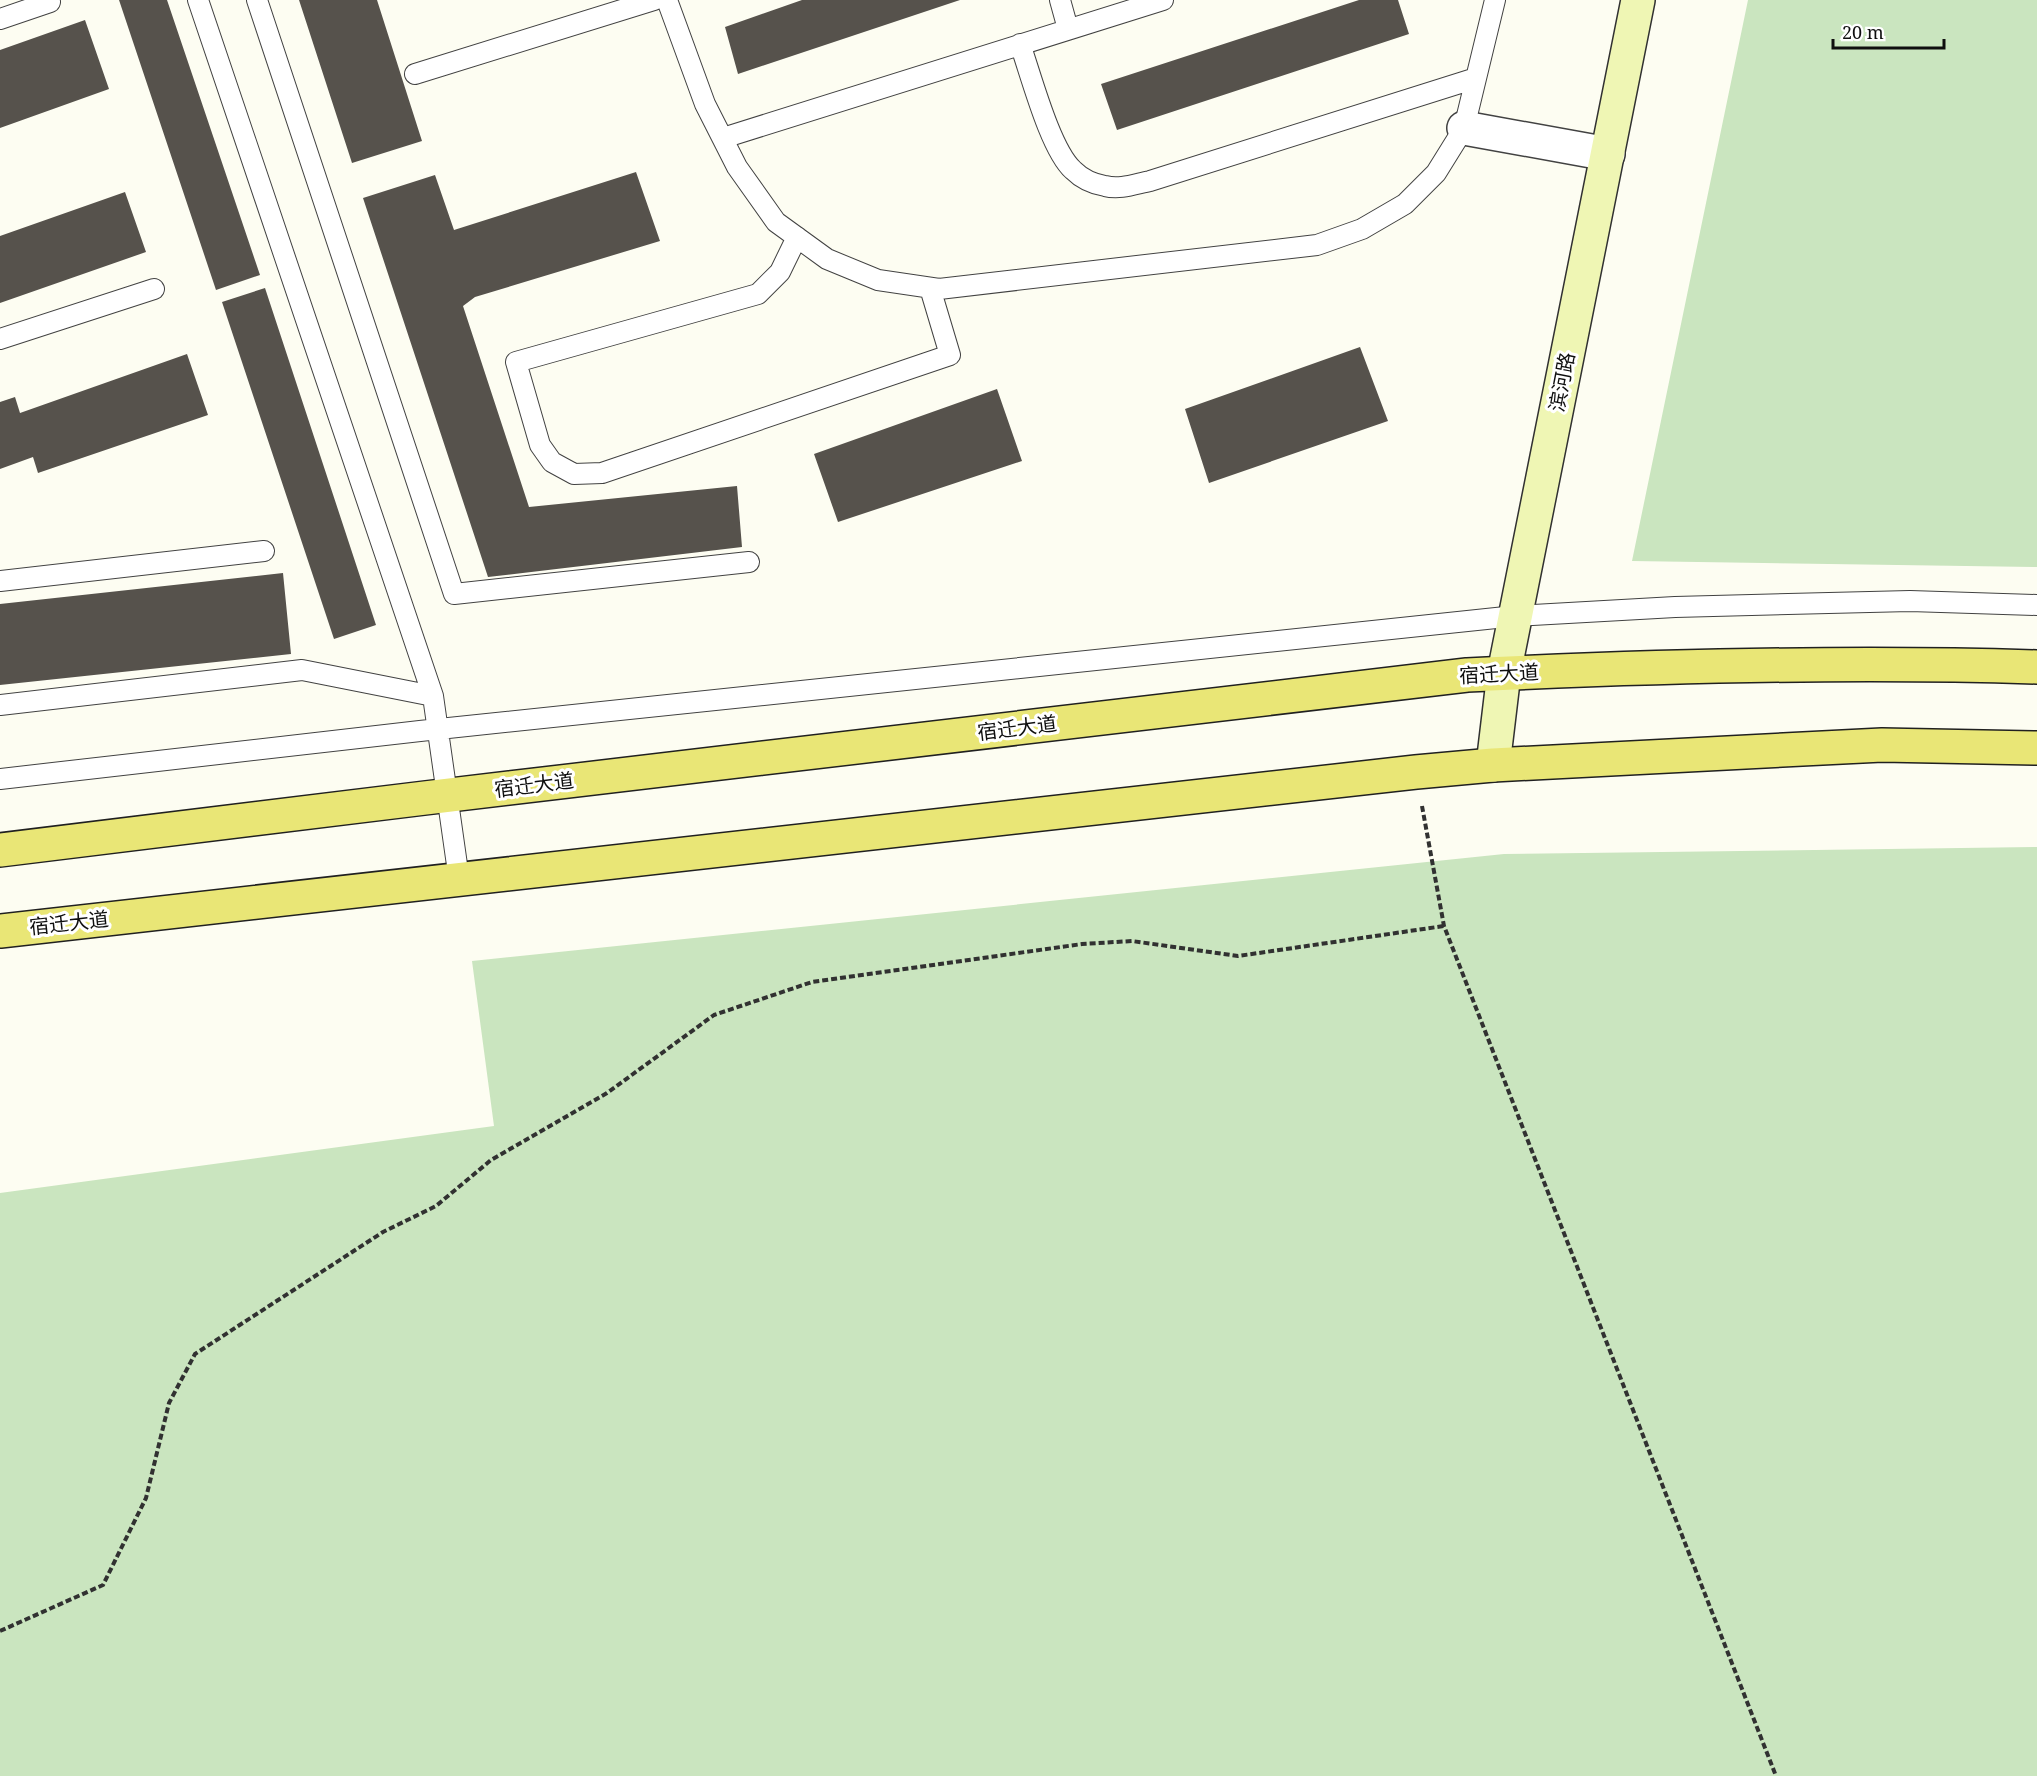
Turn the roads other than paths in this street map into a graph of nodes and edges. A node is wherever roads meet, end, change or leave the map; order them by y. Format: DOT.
graph roads {
  1 [pos="198,0"];
  2 [pos="257,0"];
  3 [pos="654,0"];
  4 [pos="667,0"];
  5 [pos="1060,0"];
  6 [pos="1163,0"];
  7 [pos="1495,0"];
  8 [pos="1638,0"];
  9 [pos="50,2"];
  10 [pos="0,19"];
  11 [pos="1068,29"];
  12 [pos="1020,44"];
  13 [pos="415,74"];
  14 [pos="1476,78"];
  15 [pos="1464,128"];
  16 [pos="723,138"];
  17 [pos="1608,154"];
  18 [pos="797,237"];
  19 [pos="930,288"];
  20 [pos="154,289"];
  21 [pos="0,339"];
  22 [pos="264,551"];
  23 [pos="749,562"];
  24 [pos="0,581"];
  25 [pos="2037,605"];
  26 [pos="1515,616"];
  27 [pos="2037,667"];
  28 [pos="1504,673"];
  29 [pos="433,696"];
  30 [pos="0,705"];
  31 [pos="438,729"];
  32 [pos="2037,748"];
  33 [pos="1493,765"];
  34 [pos="0,779"];
  35 [pos="447,795"];
  36 [pos="0,850"];
  37 [pos="459,879"];
  38 [pos="0,931"];
  1 -- 29 [label="lane"];
  2 -- 23 [label="lane"];
  3 -- 13 [label="lane"];
  4 -- 16 [label="lane"];
  5 -- 11 [label="lane"];
  6 -- 11 [label="lane"];
  7 -- 14 [label="lane"];
  8 -- 17 [label="main road, 滨河路"];
  9 -- 10 [label="lane"];
  11 -- 12 [label="lane"];
  12 -- 14 [label="lane"];
  12 -- 16 [label="lane"];
  14 -- 15 [label="lane"];
  15 -- 17 [label="street"];
  15 -- 19 [label="lane"];
  16 -- 18 [label="lane"];
  17 -- 26 [label="main road, 滨河路"];
  18 -- 19 [label="lane"];
  18 -- 19 [label="lane"];
  20 -- 21 [label="lane"];
  22 -- 24 [label="lane"];
  25 -- 26 [label="lane"];
  26 -- 28 [label="main road, 滨河路"];
  26 -- 31 [label="lane"];
  27 -- 28 [label="main road, 宿迁大道"];
  28 -- 33 [label="main road, 滨河路"];
  28 -- 35 [label="main road, 宿迁大道"];
  29 -- 30 [label="lane"];
  29 -- 31 [label="lane"];
  31 -- 34 [label="lane"];
  31 -- 35 [label="lane"];
  32 -- 33 [label="main road, 宿迁大道"];
  33 -- 37 [label="main road, 宿迁大道"];
  35 -- 36 [label="main road, 宿迁大道"];
  35 -- 37 [label="lane"];
  37 -- 38 [label="main road, 宿迁大道"];
}
